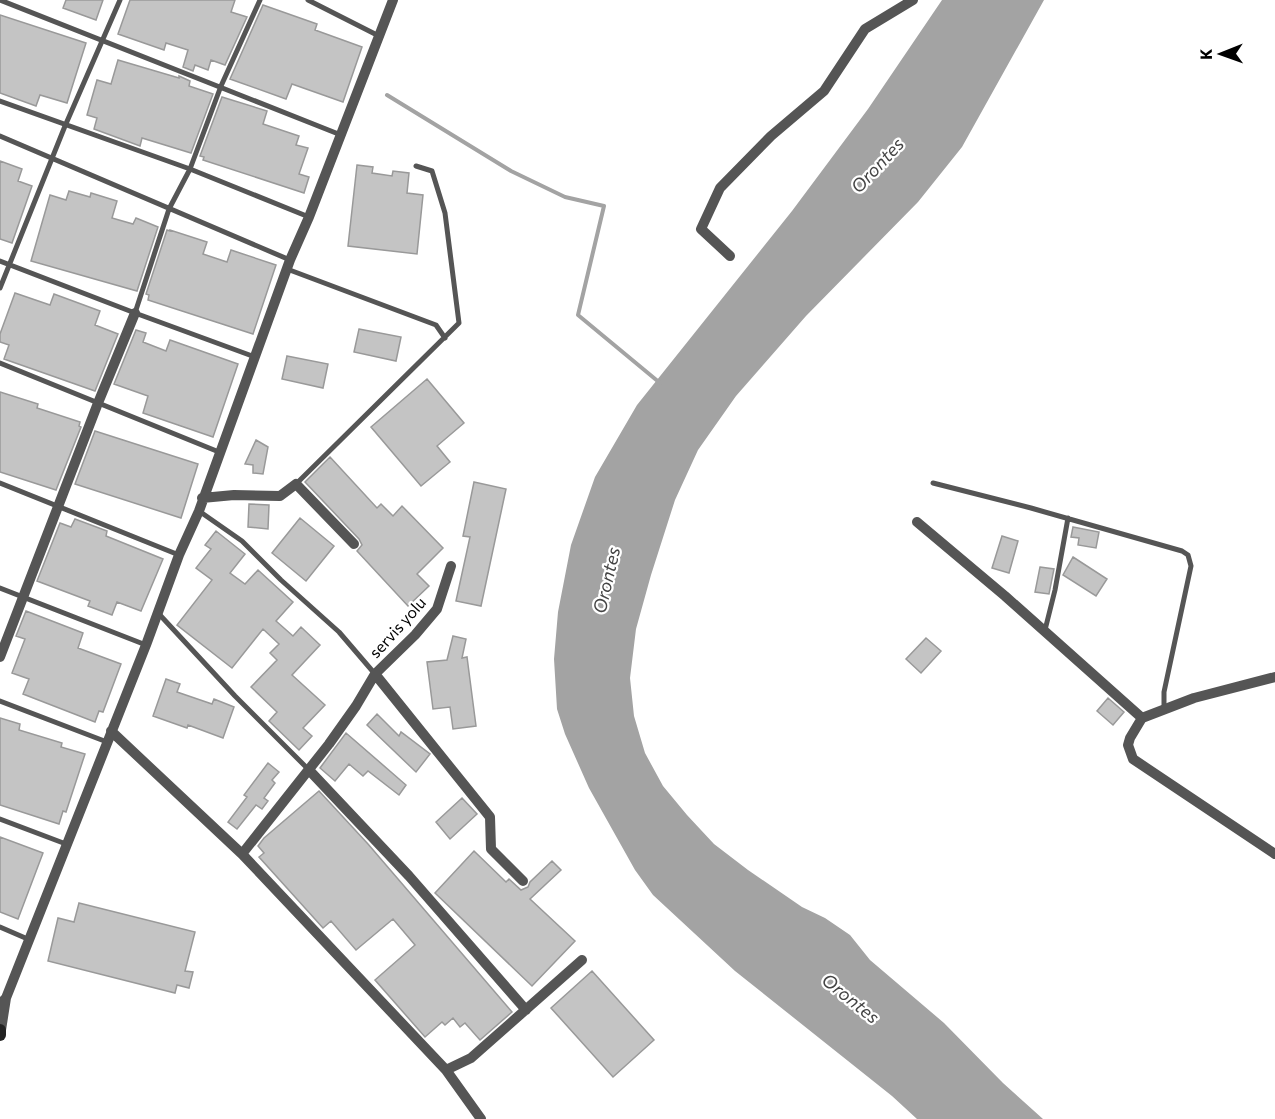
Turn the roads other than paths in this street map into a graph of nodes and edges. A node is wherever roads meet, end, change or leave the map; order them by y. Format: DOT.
graph roads {
  1 [pos="0,0"];
  2 [pos="120,0"];
  3 [pos="260,0"];
  4 [pos="308,0"];
  5 [pos="393,0"];
  6 [pos="912,0"];
  7 [pos="379,36"];
  8 [pos="103,41"];
  9 [pos="220,86"];
  10 [pos="0,101"];
  11 [pos="65,126"];
  12 [pos="341,135"];
  13 [pos="0,136"];
  14 [pos="52,159"];
  15 [pos="416,166"];
  16 [pos="190,169"];
  17 [pos="169,208"];
  18 [pos="309,217"];
  19 [pos="730,256"];
  20 [pos="0,261"];
  21 [pos="289,264"];
  22 [pos="9,265"];
  23 [pos="0,288"];
  24 [pos="135,313"];
  25 [pos="445,338"];
  26 [pos="255,357"];
  27 [pos="0,363"];
  28 [pos="98,403"];
  29 [pos="219,452"];
  30 [pos="0,483"];
  31 [pos="933,483"];
  32 [pos="296,484"];
  33 [pos="202,498"];
  34 [pos="58,506"];
  35 [pos="198,511"];
  36 [pos="1068,518"];
  37 [pos="917,522"];
  38 [pos="354,544"];
  39 [pos="179,555"];
  40 [pos="451,566"];
  41 [pos="0,588"];
  42 [pos="24,597"];
  43 [pos="158,613"];
  44 [pos="1045,630"];
  45 [pos="146,645"];
  46 [pos="0,657"];
  47 [pos="375,674"];
  48 [pos="1275,676"];
  49 [pos="0,701"];
  50 [pos="1164,710"];
  51 [pos="1142,718"];
  52 [pos="111,731"];
  53 [pos="107,742"];
  54 [pos="309,771"];
  55 [pos="0,819"];
  56 [pos="66,844"];
  57 [pos="242,854"];
  58 [pos="1275,854"];
  59 [pos="523,881"];
  60 [pos="0,927"];
  61 [pos="30,940"];
  62 [pos="582,960"];
  63 [pos="3,1001"];
  64 [pos="526,1010"];
  65 [pos="0,1032"];
  66 [pos="446,1070"];
  67 [pos="481,1119"];
  1 -- 8 [label="lane"];
  2 -- 8 [label="lane"];
  3 -- 9 [label="lane"];
  4 -- 7 [label="lane"];
  5 -- 7 [label="street"];
  6 -- 19 [label="street"];
  7 -- 12 [label="street"];
  8 -- 9 [label="lane"];
  8 -- 11 [label="lane"];
  9 -- 12 [label="lane"];
  9 -- 16 [label="lane"];
  10 -- 11 [label="lane"];
  11 -- 14 [label="lane"];
  11 -- 16 [label="lane"];
  12 -- 18 [label="street"];
  13 -- 14 [label="lane"];
  14 -- 17 [label="lane"];
  14 -- 22 [label="lane"];
  15 -- 25 [label="lane"];
  16 -- 17 [label="lane"];
  16 -- 18 [label="lane"];
  17 -- 21 [label="lane"];
  17 -- 24 [label="lane"];
  18 -- 21 [label="street"];
  20 -- 22 [label="lane"];
  21 -- 25 [label="lane"];
  21 -- 26 [label="street"];
  22 -- 23 [label="lane"];
  22 -- 24 [label="lane"];
  24 -- 26 [label="lane"];
  24 -- 28 [label="street"];
  25 -- 32 [label="lane"];
  26 -- 29 [label="street"];
  27 -- 28 [label="lane"];
  28 -- 29 [label="lane"];
  28 -- 34 [label="street"];
  29 -- 33 [label="street"];
  30 -- 34 [label="lane"];
  31 -- 36 [label="lane"];
  32 -- 33 [label="street"];
  32 -- 38 [label="street"];
  33 -- 35 [label="street"];
  34 -- 39 [label="lane"];
  34 -- 42 [label="street"];
  35 -- 39 [label="street"];
  35 -- 47 [label="lane"];
  36 -- 44 [label="lane"];
  36 -- 50 [label="lane"];
  37 -- 44 [label="street"];
  39 -- 43 [label="street"];
  40 -- 47 [label="street, servis yolu"];
  41 -- 42 [label="lane"];
  42 -- 45 [label="lane"];
  42 -- 46 [label="street"];
  43 -- 45 [label="street"];
  43 -- 54 [label="lane"];
  44 -- 51 [label="street"];
  45 -- 52 [label="street"];
  47 -- 54 [label="street, servis yolu"];
  47 -- 59 [label="street"];
  48 -- 50 [label="street"];
  49 -- 53 [label="lane"];
  50 -- 51 [label="street"];
  51 -- 58 [label="street"];
  52 -- 53 [label="street"];
  52 -- 57 [label="street"];
  53 -- 56 [label="street"];
  54 -- 57 [label="street, servis yolu"];
  54 -- 64 [label="street"];
  55 -- 56 [label="lane"];
  56 -- 61 [label="street"];
  57 -- 66 [label="street"];
  60 -- 61 [label="lane"];
  61 -- 63 [label="street"];
  62 -- 64 [label="street"];
  63 -- 65 [label="street"];
  64 -- 66 [label="street"];
  66 -- 67 [label="street"];
}
